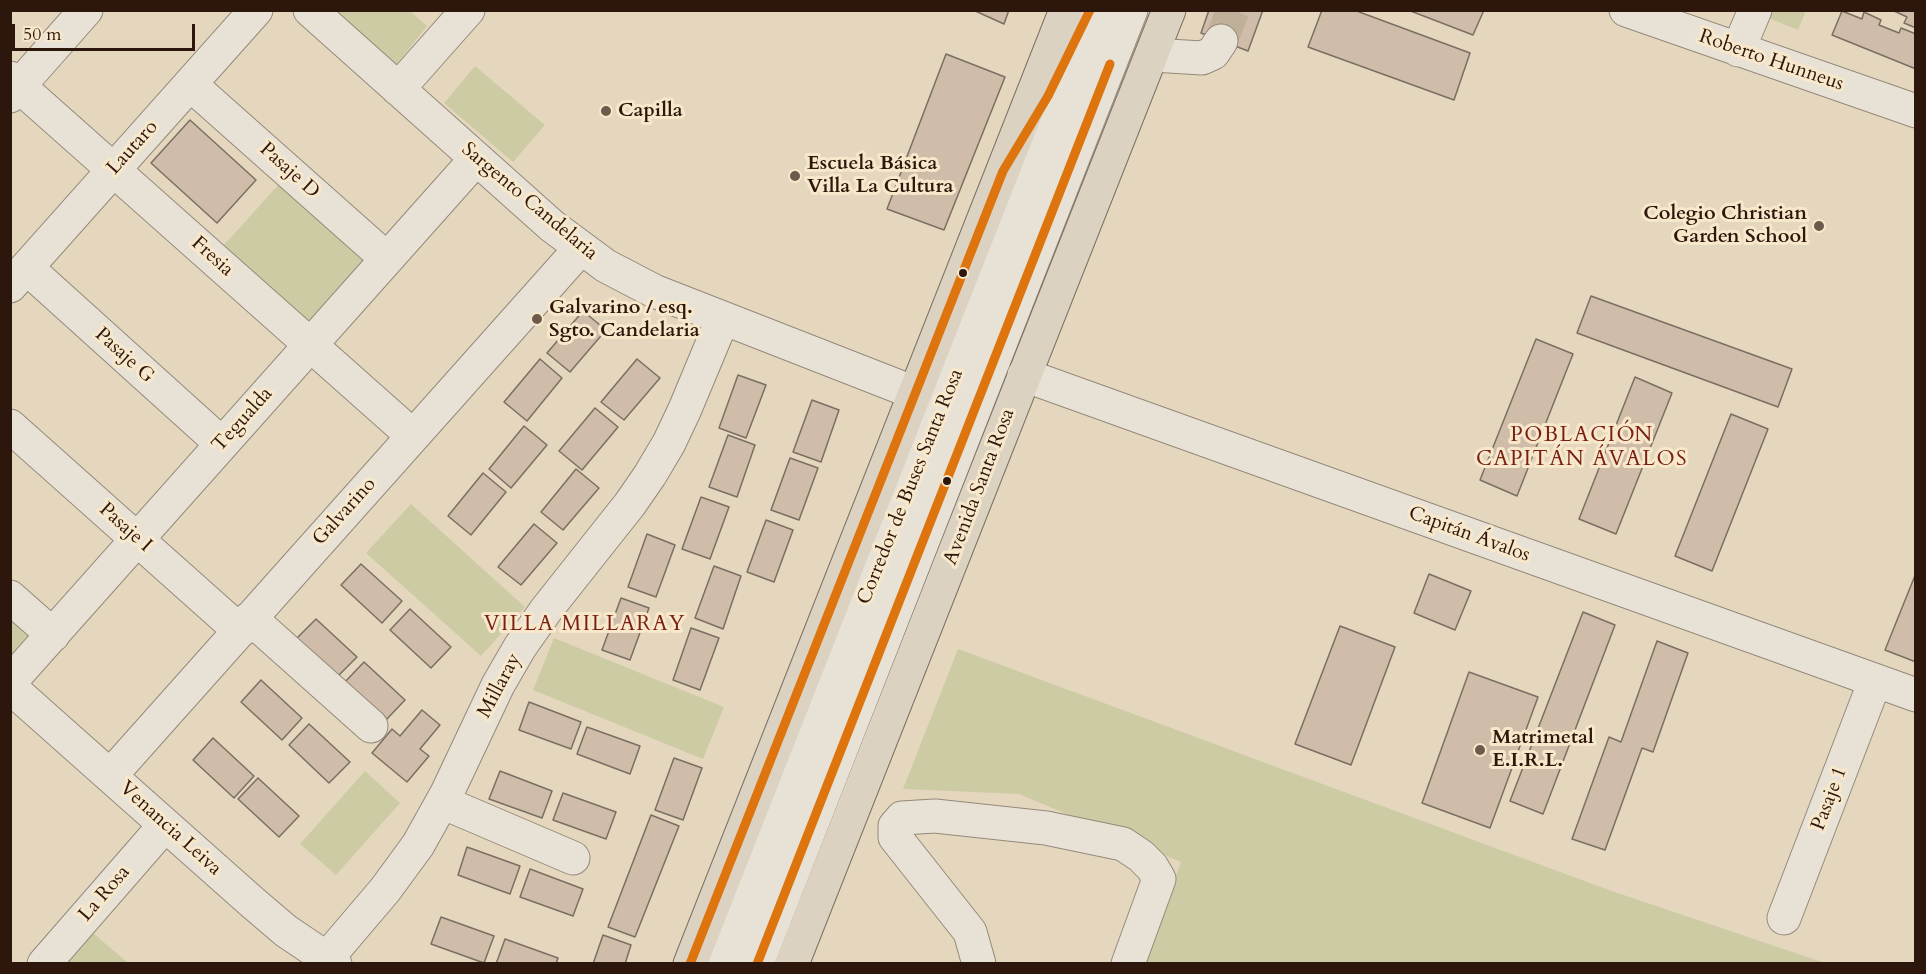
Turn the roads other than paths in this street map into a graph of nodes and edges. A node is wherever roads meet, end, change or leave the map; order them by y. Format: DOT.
graph roads {
  1 [pos="86,10"];
  2 [pos="256,10"];
  3 [pos="310,10"];
  4 [pos="468,10"];
  5 [pos="1066,10"];
  6 [pos="1090,10"];
  7 [pos="1098,10"];
  8 [pos="1131,10"];
  9 [pos="1169,10"];
  10 [pos="1626,10"];
  11 [pos="1755,10"];
  12 [pos="1221,41"];
  13 [pos="1738,50"];
  14 [pos="1152,55"];
  15 [pos="190,84"];
  16 [pos="13,87"];
  17 [pos="398,89"];
  18 [pos="1916,111"];
  19 [pos="476,159"];
  20 [pos="114,170"];
  21 [pos="1003,171"];
  22 [pos="580,249"];
  23 [pos="387,259"];
  24 [pos="19,277"];
  25 [pos="723,318"];
  26 [pos="310,345"];
  27 [pos="1024,375"];
  28 [pos="915,393"];
  29 [pos="10,426"];
  30 [pos="413,436"];
  31 [pos="222,444"];
  32 [pos="137,539"];
  33 [pos="10,597"];
  34 [pos="245,624"];
  35 [pos="53,634"];
  36 [pos="1875,681"];
  37 [pos="10,682"];
  38 [pos="10,687"];
  39 [pos="1916,695"];
  40 [pos="371,726"];
  41 [pos="110,776"];
  42 [pos="442,802"];
  43 [pos="853,809"];
  44 [pos="165,825"];
  45 [pos="895,826"];
  46 [pos="573,858"];
  47 [pos="1784,918"];
  48 [pos="327,961"];
  49 [pos="44,963"];
  50 [pos="690,963"];
  51 [pos="724,963"];
  52 [pos="757,963"];
  53 [pos="792,963"];
  54 [pos="979,963"];
  55 [pos="1128,963"];
  1 -- 16 [label="street"];
  2 -- 15 [label="street, Lautaro"];
  3 -- 17 [label="street, Sargento Candelaria"];
  4 -- 17 [label="street"];
  5 -- 21 [label="main road"];
  6 -- 21 [label="street"];
  7 -- 51 [label="street, Corredor de Buses Santa Rosa"];
  8 -- 52 [label="street, Corredor de Buses Santa Rosa"];
  9 -- 14 [label="main road, Avenida Santa Rosa"];
  10 -- 13 [label="street, Roberto Hunneus"];
  11 -- 13 [label="street"];
  12 -- 14 [label="street"];
  13 -- 18 [label="street, Roberto Hunneus"];
  14 -- 27 [label="main road, Avenida Santa Rosa"];
  15 -- 20 [label="street, Lautaro"];
  15 -- 23 [label="street, Pasaje D"];
  16 -- 20 [label="street, Fresia"];
  17 -- 19 [label="street, Sargento Candelaria"];
  19 -- 22 [label="street, Sargento Candelaria"];
  19 -- 23 [label="street, Tegualda"];
  20 -- 24 [label="street, Lautaro"];
  20 -- 26 [label="street, Fresia"];
  21 -- 28 [label="main road"];
  22 -- 25 [label="street, Sargento Candelaria"];
  22 -- 30 [label="street, Galvarino"];
  23 -- 26 [label="street, Tegualda"];
  24 -- 31 [label="street, Pasaje G"];
  25 -- 28 [label="street, Sargento Candelaria"];
  25 -- 42 [label="street, Millaray"];
  26 -- 30 [label="street, Fresia"];
  26 -- 31 [label="street, Tegualda"];
  27 -- 36 [label="street, Capitán Ávalos"];
  27 -- 43 [label="main road, Avenida Santa Rosa"];
  28 -- 50 [label="main road"];
  29 -- 32 [label="street, Pasaje I"];
  30 -- 34 [label="street, Galvarino"];
  31 -- 32 [label="street, Tegualda"];
  32 -- 34 [label="street, Pasaje I"];
  32 -- 35 [label="street, Tegualda"];
  33 -- 35 [label="street"];
  34 -- 40 [label="street, Pasaje I"];
  34 -- 41 [label="street, Galvarino"];
  35 -- 37 [label="street, Tegualda"];
  36 -- 39 [label="street, Capitán Ávalos"];
  36 -- 47 [label="street, Pasaje 1"];
  38 -- 41 [label="street, Venancia Leiva"];
  41 -- 44 [label="street, Venancia Leiva"];
  42 -- 46 [label="street"];
  42 -- 48 [label="street, Millaray"];
  43 -- 45 [label="street"];
  43 -- 53 [label="main road, Avenida Santa Rosa"];
  44 -- 48 [label="street, Venancia Leiva"];
  44 -- 49 [label="street, La Rosa"];
  45 -- 54 [label="street"];
  45 -- 55 [label="street"];
}
